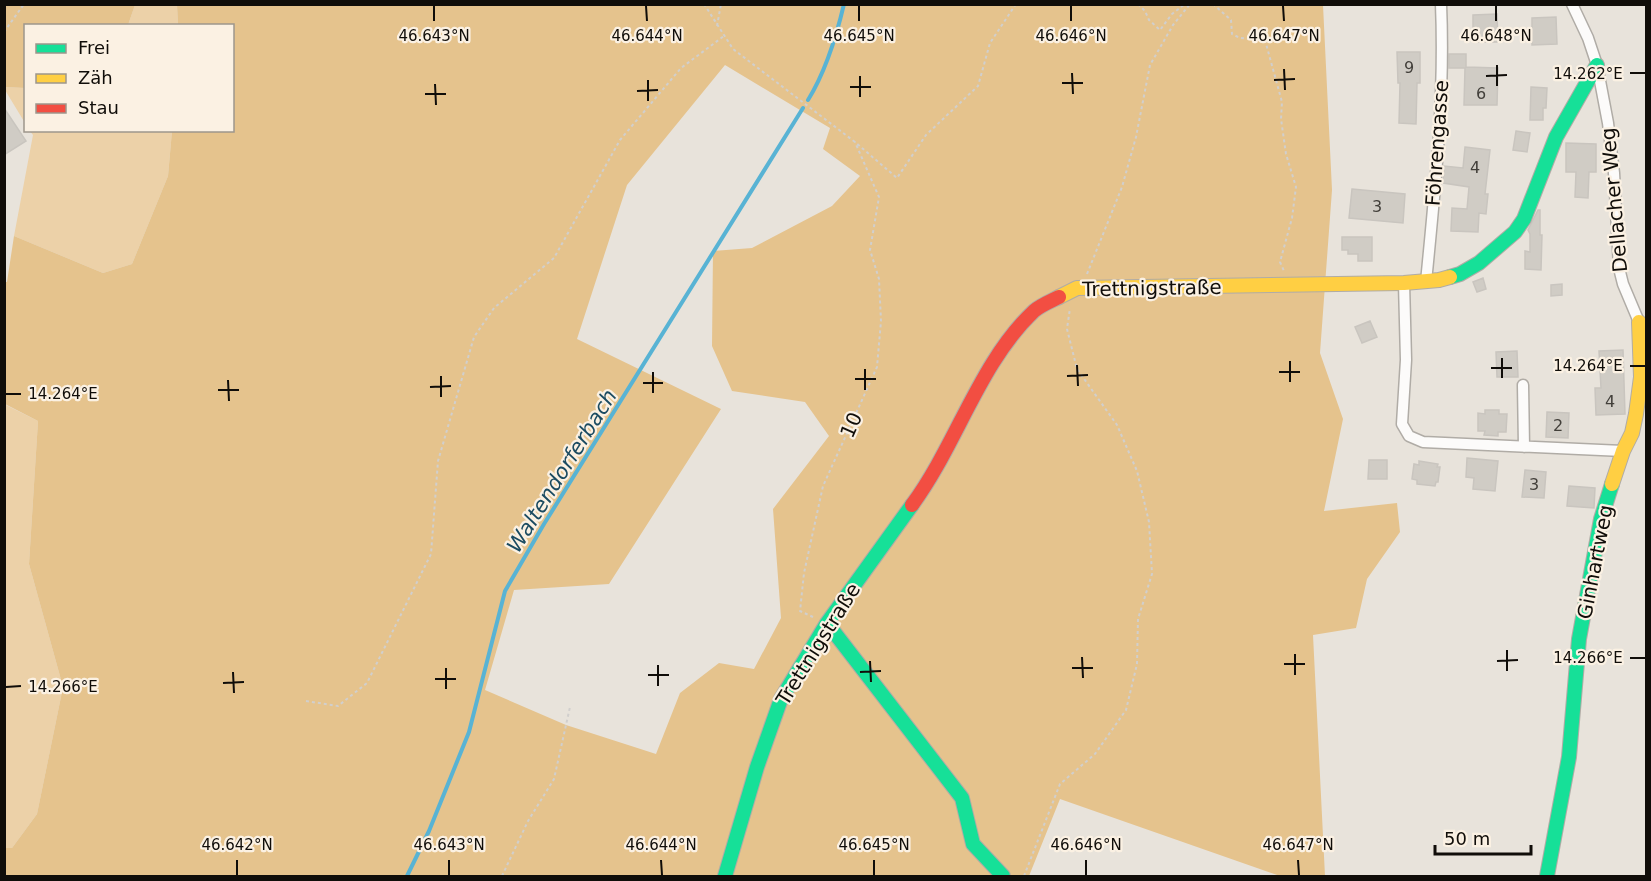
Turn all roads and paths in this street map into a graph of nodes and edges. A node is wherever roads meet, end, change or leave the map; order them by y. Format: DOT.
graph roads {
  1 [pos="24,4"];
  2 [pos="704,4"];
  3 [pos="721,4"];
  4 [pos="1016,4"];
  5 [pos="1138,4"];
  6 [pos="1185,4"];
  7 [pos="1190,4"];
  8 [pos="1213,4"];
  9 [pos="1441,4"];
  10 [pos="1572,4"];
  11 [pos="717,26"];
  12 [pos="4,32"];
  13 [pos="724,36"];
  14 [pos="1597,64"];
  15 [pos="855,142"];
  16 [pos="1426,282"];
  17 [pos="1404,284"];
  18 [pos="1291,286"];
  19 [pos="1075,292"];
  20 [pos="1643,325"];
  21 [pos="1523,385"];
  22 [pos="1524,447"];
  23 [pos="1623,451"];
  24 [pos="827,623"];
  25 [pos="306,701"];
  26 [pos="570,707"];
  27 [pos="502,876"];
  28 [pos="725,876"];
  29 [pos="1003,876"];
  30 [pos="1024,876"];
  31 [pos="1547,876"];
  1 -- 12 [label="path"];
  2 -- 11 [label="path"];
  3 -- 11 [label="path"];
  4 -- 15 [label="path"];
  5 -- 6 [label="path"];
  7 -- 19 [label="path"];
  8 -- 18 [label="path"];
  9 -- 16 [label="street, Föhrengasse"];
  10 -- 14 [label="street"];
  11 -- 13 [label="path"];
  13 -- 15 [label="path"];
  13 -- 25 [label="path"];
  14 -- 16 [label="street, Trettnigstraße"];
  14 -- 20 [label="street, Dellacher Weg"];
  15 -- 24 [label="path, 10"];
  16 -- 17 [label="street, Trettnigstraße"];
  17 -- 18 [label="street, Trettnigstraße"];
  17 -- 22 [label="street"];
  18 -- 19 [label="street, Trettnigstraße"];
  19 -- 24 [label="street, Trettnigstraße"];
  19 -- 30 [label="path"];
  20 -- 23 [label="street, Ginhartweg"];
  21 -- 22 [label="street"];
  22 -- 23 [label="street"];
  23 -- 31 [label="street, Ginhartweg"];
  24 -- 28 [label="street, Trettnigstraße"];
  24 -- 29 [label="street"];
  26 -- 27 [label="path"];
}
